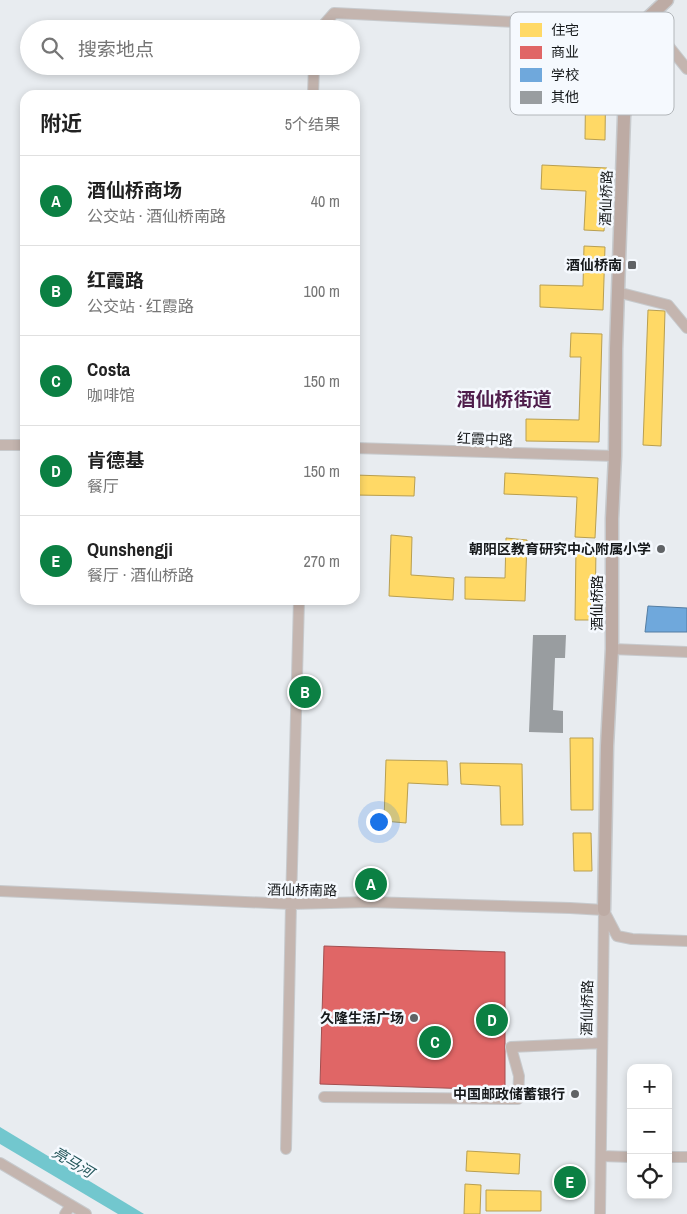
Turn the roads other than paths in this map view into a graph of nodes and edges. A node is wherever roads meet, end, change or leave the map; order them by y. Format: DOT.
graph roads {
  1 [pos="666,2"];
  2 [pos="655,12"];
  3 [pos="510,19"];
  4 [pos="328,20"];
  5 [pos="674,56"];
  6 [pos="687,69"];
  7 [pos="314,75"];
  8 [pos="313,90"];
  9 [pos="624,115"];
  10 [pos="617,292"];
  11 [pos="687,328"];
  12 [pos="0,445"];
  13 [pos="20,445"];
  14 [pos="360,448"];
  15 [pos="615,456"];
  16 [pos="298,605"];
  17 [pos="612,649"];
  18 [pos="687,652"];
  19 [pos="0,890"];
  20 [pos="291,904"];
  21 [pos="604,910"];
  22 [pos="687,941"];
  23 [pos="602,1043"];
  24 [pos="324,1097"];
  25 [pos="286,1149"];
  26 [pos="601,1156"];
  27 [pos="627,1157"];
  28 [pos="672,1157"];
  29 [pos="687,1157"];
  30 [pos="0,1163"];
  31 [pos="68,1210"];
  32 [pos="86,1214"];
  33 [pos="600,1214"];
  1 -- 2 [label="main road"];
  3 -- 4 [label="street"];
  5 -- 6 [label="street"];
  7 -- 8 [label="street"];
  9 -- 10 [label="main road, 酒仙桥路"];
  10 -- 11 [label="street"];
  10 -- 15 [label="main road, 酒仙桥路"];
  12 -- 13 [label="street"];
  14 -- 15 [label="street, 红霞中路"];
  15 -- 17 [label="main road, 酒仙桥路"];
  16 -- 20 [label="street"];
  17 -- 18 [label="street"];
  17 -- 21 [label="main road, 酒仙桥路"];
  19 -- 20 [label="street, 酒仙桥南路"];
  20 -- 21 [label="street, 酒仙桥南路"];
  20 -- 25 [label="street"];
  21 -- 22 [label="street"];
  21 -- 23 [label="street, 酒仙桥路"];
  23 -- 24 [label="street"];
  23 -- 26 [label="street, 酒仙桥路"];
  26 -- 27 [label="street"];
  26 -- 33 [label="street, 酒仙桥路"];
  28 -- 29 [label="street"];
  30 -- 31 [label="street"];
  31 -- 32 [label="street"];
}
